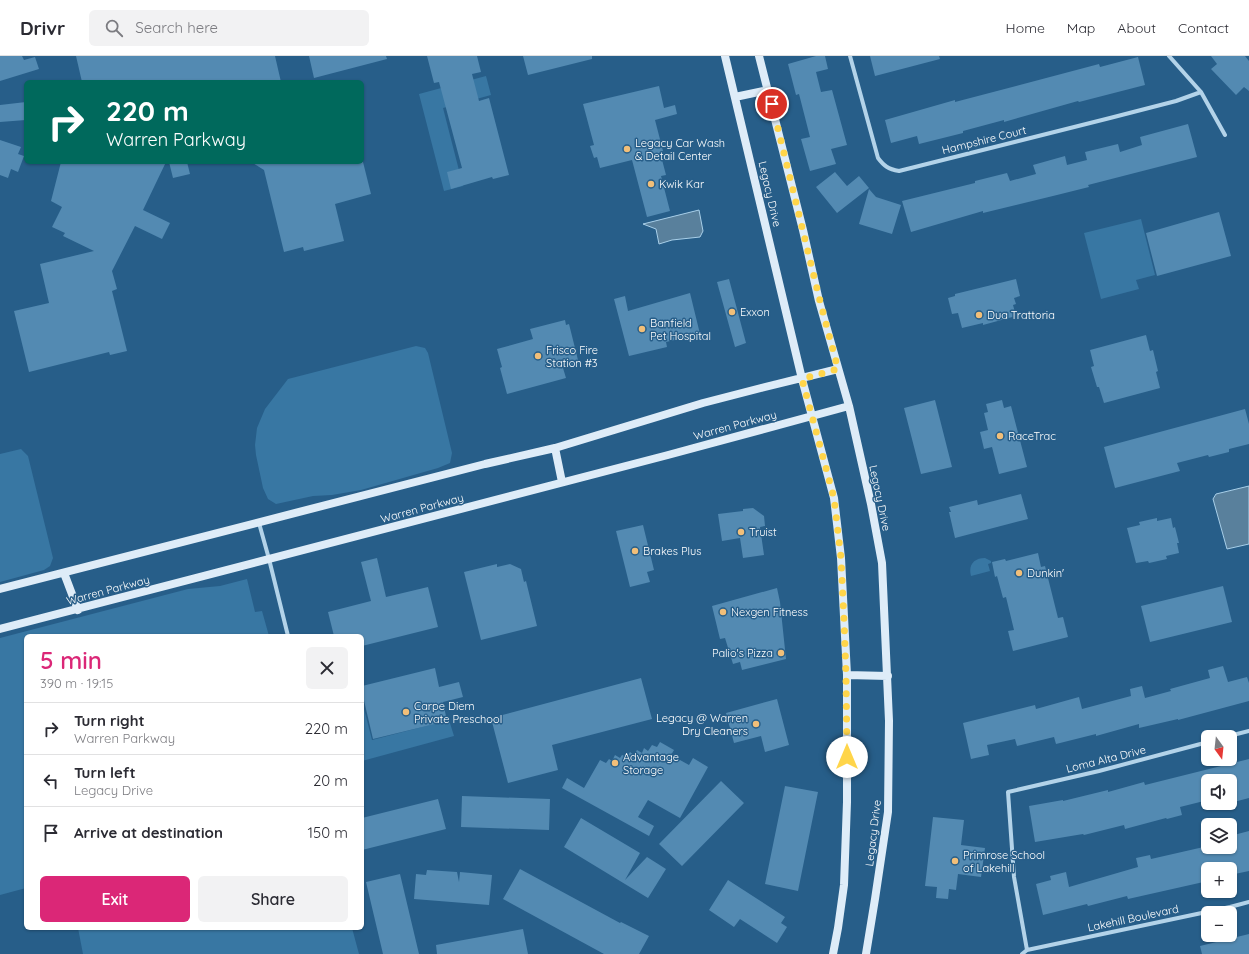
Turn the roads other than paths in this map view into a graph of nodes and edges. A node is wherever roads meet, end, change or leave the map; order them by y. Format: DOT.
graph roads {
  1 [pos="725,56"];
  2 [pos="759,56"];
  3 [pos="850,56"];
  4 [pos="1169,56"];
  5 [pos="768,90"];
  6 [pos="1201,92"];
  7 [pos="735,97"];
  8 [pos="1225,135"];
  9 [pos="838,369"];
  10 [pos="802,379"];
  11 [pos="849,406"];
  12 [pos="812,416"];
  13 [pos="555,448"];
  14 [pos="562,482"];
  15 [pos="259,523"];
  16 [pos="269,559"];
  17 [pos="64,573"];
  18 [pos="0,589"];
  19 [pos="78,610"];
  20 [pos="0,629"];
  21 [pos="288,634"];
  22 [pos="846,675"];
  23 [pos="888,676"];
  24 [pos="1249,730"];
  25 [pos="1237,734"];
  26 [pos="1201,744"];
  27 [pos="1249,902"];
  28 [pos="1027,950"];
  29 [pos="833,954"];
  30 [pos="866,954"];
  31 [pos="1022,954"];
  1 -- 7 [label="main road, Legacy Drive"];
  2 -- 5 [label="main road, Legacy Drive"];
  3 -- 6 [label="street, Hampshire Court"];
  4 -- 6 [label="street"];
  5 -- 7 [label="main road"];
  5 -- 9 [label="main road, Legacy Drive"];
  6 -- 8 [label="street"];
  7 -- 10 [label="main road, Legacy Drive"];
  9 -- 10 [label="main road"];
  9 -- 11 [label="main road, Legacy Drive"];
  10 -- 12 [label="main road, Legacy Drive"];
  10 -- 13 [label="main road"];
  11 -- 12 [label="main road, Warren Parkway"];
  11 -- 23 [label="main road, Legacy Drive"];
  12 -- 14 [label="main road, Warren Parkway"];
  12 -- 22 [label="main road, Legacy Drive"];
  13 -- 14 [label="main road"];
  13 -- 15 [label="main road"];
  14 -- 16 [label="main road, Warren Parkway"];
  15 -- 16 [label="street"];
  15 -- 17 [label="main road"];
  16 -- 19 [label="main road, Warren Parkway"];
  16 -- 21 [label="street"];
  17 -- 18 [label="main road"];
  17 -- 19 [label="main road"];
  19 -- 20 [label="main road, Warren Parkway"];
  22 -- 23 [label="main road"];
  22 -- 29 [label="main road, Legacy Drive"];
  23 -- 30 [label="main road, Legacy Drive"];
  24 -- 25 [label="street"];
  26 -- 28 [label="street, Loma Alta Drive"];
  27 -- 28 [label="street, Lakehill Boulevard"];
  28 -- 31 [label="street, Lakehill Boulevard"];
}
